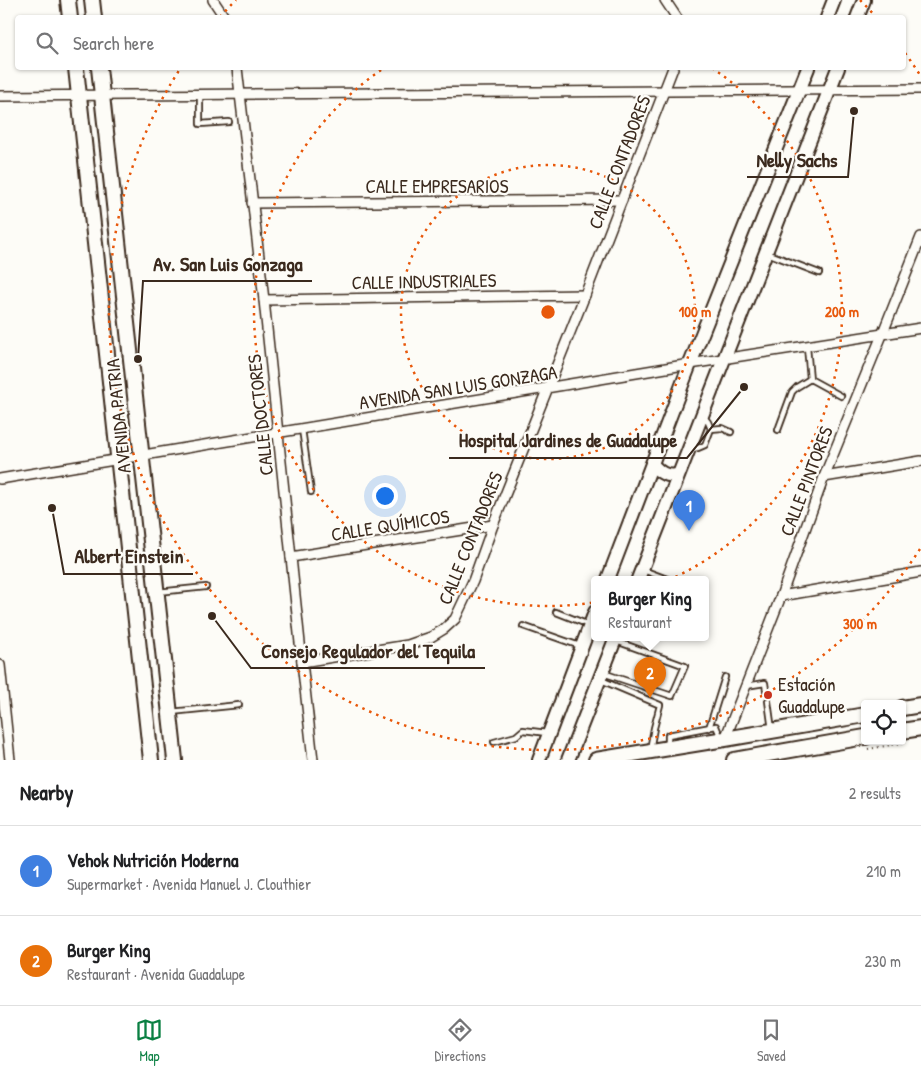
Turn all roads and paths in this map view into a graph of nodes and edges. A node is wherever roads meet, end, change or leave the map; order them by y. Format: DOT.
graph roads {
  1 [pos="68,0"];
  2 [pos="92,0"];
  3 [pos="212,0"];
  4 [pos="665,0"];
  5 [pos="834,0"];
  6 [pos="864,0"];
  7 [pos="70,15"];
  8 [pos="94,15"];
  9 [pos="223,15"];
  10 [pos="675,15"];
  11 [pos="828,15"];
  12 [pos="858,15"];
  13 [pos="76,70"];
  14 [pos="99,70"];
  15 [pos="237,70"];
  16 [pos="672,70"];
  17 [pos="807,70"];
  18 [pos="837,70"];
  19 [pos="921,89"];
  20 [pos="664,90"];
  21 [pos="799,90"];
  22 [pos="829,90"];
  23 [pos="240,94"];
  24 [pos="102,95"];
  25 [pos="200,95"];
  26 [pos="0,96"];
  27 [pos="79,96"];
  28 [pos="229,122"];
  29 [pos="622,200"];
  30 [pos="252,203"];
  31 [pos="921,237"];
  32 [pos="766,253"];
  33 [pos="819,274"];
  34 [pos="585,295"];
  35 [pos="264,300"];
  36 [pos="921,328"];
  37 [pos="882,335"];
  38 [pos="807,347"];
  39 [pos="724,359"];
  40 [pos="690,364"];
  41 [pos="810,380"];
  42 [pos="547,388"];
  43 [pos="841,396"];
  44 [pos="702,415"];
  45 [pos="302,429"];
  46 [pos="711,429"];
  47 [pos="778,430"];
  48 [pos="731,432"];
  49 [pos="278,433"];
  50 [pos="688,449"];
  51 [pos="141,455"];
  52 [pos="118,459"];
  53 [pos="921,461"];
  54 [pos="652,464"];
  55 [pos="678,475"];
  56 [pos="824,477"];
  57 [pos="0,478"];
  58 [pos="311,492"];
  59 [pos="493,525"];
  60 [pos="291,557"];
  61 [pos="921,572"];
  62 [pos="640,574"];
  63 [pos="609,576"];
  64 [pos="206,587"];
  65 [pos="156,592"];
  66 [pos="781,596"];
  67 [pos="556,612"];
  68 [pos="590,625"];
  69 [pos="523,626"];
  70 [pos="614,641"];
  71 [pos="620,641"];
  72 [pos="582,646"];
  73 [pos="302,662"];
  74 [pos="0,665"];
  75 [pos="601,676"];
  76 [pos="726,676"];
  77 [pos="746,686"];
  78 [pos="766,690"];
  79 [pos="768,701"];
  80 [pos="921,704"];
  81 [pos="239,705"];
  82 [pos="906,707"];
  83 [pos="170,712"];
  84 [pos="861,715"];
  85 [pos="3,725"];
  86 [pos="709,728"];
  87 [pos="921,728"];
  88 [pos="906,730"];
  89 [pos="772,731"];
  90 [pos="549,733"];
  91 [pos="861,738"];
  92 [pos="723,739"];
  93 [pos="494,742"];
  94 [pos="668,748"];
  95 [pos="650,751"];
  96 [pos="10,760"];
  97 [pos="151,760"];
  98 [pos="175,760"];
  99 [pos="313,760"];
  100 [pos="539,760"];
  101 [pos="568,760"];
  102 [pos="596,760"];
  103 [pos="734,760"];
  1 -- 7 [label="main road"];
  2 -- 8 [label="main road"];
  3 -- 9 [label="street"];
  4 -- 10 [label="street"];
  5 -- 11 [label="main road"];
  6 -- 12 [label="main road"];
  13 -- 27 [label="main road, AVENIDA PATRIA"];
  14 -- 24 [label="main road, AVENIDA PATRIA"];
  15 -- 23 [label="street, CALLE DOCTORES"];
  16 -- 20 [label="street, CALLE CONTADORES"];
  17 -- 21 [label="main road"];
  18 -- 22 [label="main road"];
  19 -- 22 [label="street"];
  20 -- 21 [label="street"];
  20 -- 23 [label="street"];
  20 -- 29 [label="street, CALLE CONTADORES"];
  21 -- 22 [label="street"];
  21 -- 40 [label="main road"];
  22 -- 32 [label="main road"];
  23 -- 25 [label="street"];
  23 -- 30 [label="street, CALLE DOCTORES"];
  24 -- 25 [label="street"];
  24 -- 27 [label="street"];
  24 -- 51 [label="main road, AVENIDA PATRIA"];
  25 -- 28 [label="lane"];
  26 -- 27 [label="street"];
  27 -- 52 [label="main road, AVENIDA PATRIA"];
  29 -- 30 [label="street, CALLE EMPRESARIOS"];
  29 -- 34 [label="street, CALLE CONTADORES"];
  30 -- 35 [label="street, CALLE DOCTORES"];
  31 -- 37 [label="street, CALLE PINTORES"];
  32 -- 33 [label="lane"];
  32 -- 39 [label="main road"];
  34 -- 35 [label="street, CALLE INDUSTRIALES"];
  34 -- 42 [label="street, CALLE CONTADORES"];
  35 -- 49 [label="street, CALLE DOCTORES"];
  36 -- 37 [label="street, AVENIDA SAN LUIS GONZAGA"];
  37 -- 38 [label="street, AVENIDA SAN LUIS GONZAGA"];
  37 -- 56 [label="street, CALLE PINTORES"];
  38 -- 39 [label="street, AVENIDA SAN LUIS GONZAGA"];
  38 -- 41 [label="lane"];
  39 -- 40 [label="street, AVENIDA SAN LUIS GONZAGA"];
  39 -- 44 [label="main road"];
  40 -- 42 [label="street, AVENIDA SAN LUIS GONZAGA"];
  40 -- 54 [label="main road"];
  41 -- 43 [label="lane"];
  41 -- 47 [label="lane"];
  42 -- 45 [label="street, AVENIDA SAN LUIS GONZAGA"];
  42 -- 59 [label="street, CALLE CONTADORES"];
  44 -- 46 [label="lane"];
  44 -- 50 [label="main road"];
  45 -- 49 [label="street, AVENIDA SAN LUIS GONZAGA"];
  45 -- 58 [label="lane"];
  46 -- 48 [label="lane"];
  46 -- 50 [label="lane"];
  49 -- 51 [label="street, AVENIDA SAN LUIS GONZAGA"];
  49 -- 60 [label="street, CALLE DOCTORES"];
  50 -- 55 [label="main road"];
  51 -- 52 [label="street, AVENIDA SAN LUIS GONZAGA"];
  51 -- 65 [label="main road, AVENIDA PATRIA"];
  52 -- 57 [label="street, AVENIDA SAN LUIS GONZAGA"];
  52 -- 97 [label="main road, AVENIDA PATRIA"];
  53 -- 56 [label="street"];
  54 -- 55 [label="main road"];
  54 -- 63 [label="main road"];
  55 -- 62 [label="main road"];
  56 -- 66 [label="street, CALLE PINTORES"];
  59 -- 60 [label="street, CALLE QUÍMICOS"];
  59 -- 73 [label="street, CALLE CONTADORES"];
  60 -- 73 [label="street, CALLE DOCTORES"];
  61 -- 66 [label="street"];
  64 -- 65 [label="lane"];
  65 -- 83 [label="main road, AVENIDA PATRIA"];
  66 -- 77 [label="street, CALLE PINTORES"];
  67 -- 68 [label="lane"];
  68 -- 72 [label="main road"];
  69 -- 72 [label="lane"];
  70 -- 75 [label="main road"];
  71 -- 75 [label="lane"];
  72 -- 90 [label="main road"];
  73 -- 99 [label="street, CALLE DOCTORES"];
  74 -- 85 [label="street"];
  75 -- 95 [label="lane"];
  75 -- 101 [label="main road"];
  76 -- 86 [label="lane"];
  77 -- 78 [label="lane"];
  77 -- 92 [label="street, CALLE PINTORES"];
  79 -- 89 [label="lane"];
  80 -- 82 [label="main road"];
  81 -- 83 [label="lane"];
  83 -- 98 [label="main road, AVENIDA PATRIA"];
  84 -- 89 [label="main road"];
  85 -- 96 [label="street"];
  86 -- 92 [label="lane"];
  86 -- 94 [label="lane"];
  87 -- 88 [label="main road"];
  89 -- 92 [label="main road"];
  90 -- 93 [label="lane"];
  90 -- 100 [label="main road"];
  91 -- 103 [label="main road"];
  92 -- 94 [label="main road"];
  94 -- 95 [label="main road"];
  95 -- 102 [label="main road"];
}
